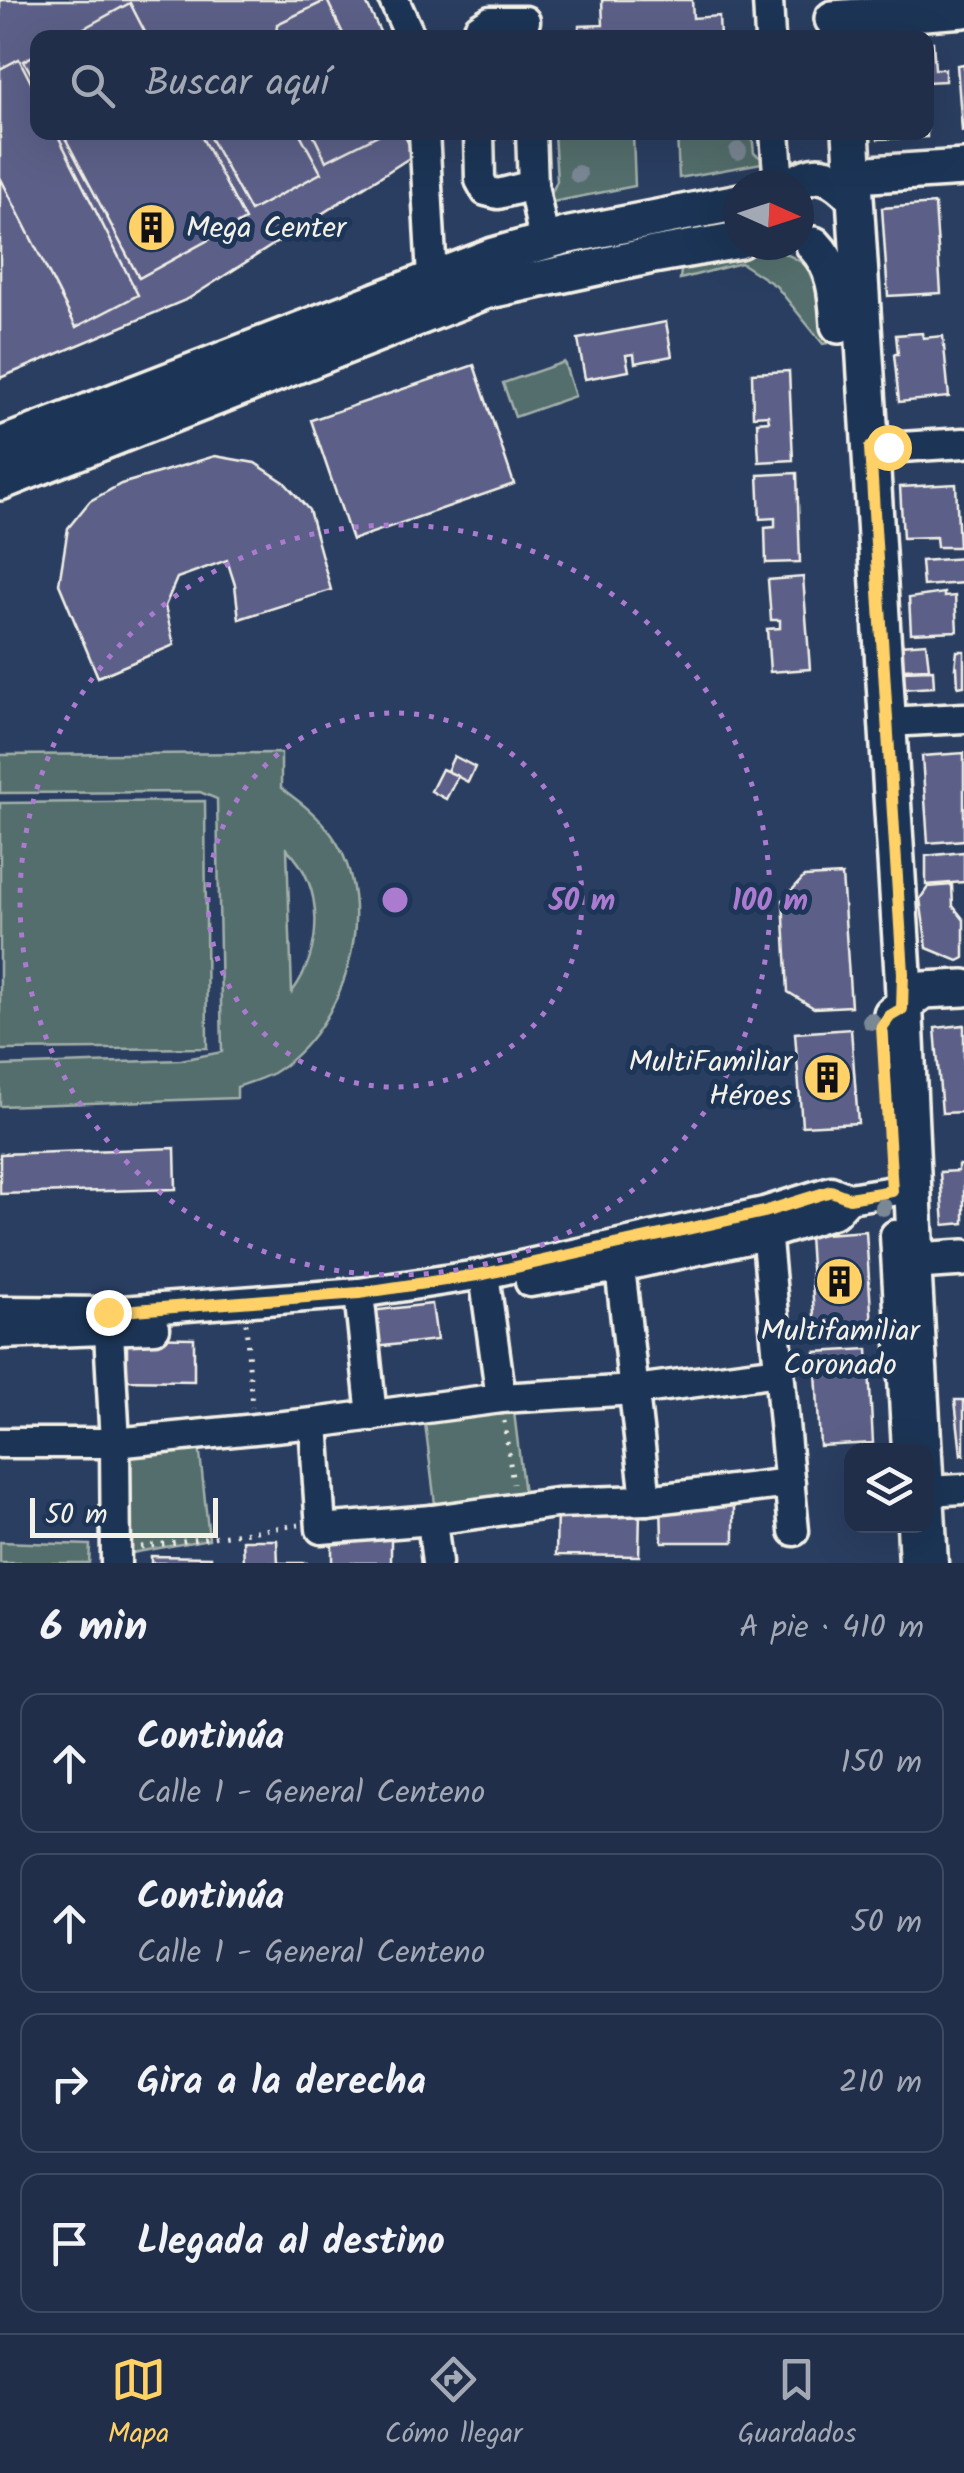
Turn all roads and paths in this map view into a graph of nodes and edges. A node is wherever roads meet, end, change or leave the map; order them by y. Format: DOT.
graph roads {
  1 [pos="394,0"];
  2 [pos="768,0"];
  3 [pos="964,10"];
  4 [pos="527,20"];
  5 [pos="833,23"];
  6 [pos="407,30"];
  7 [pos="479,30"];
  8 [pos="770,30"];
  9 [pos="424,140"];
  10 [pos="479,140"];
  11 [pos="531,140"];
  12 [pos="775,140"];
  13 [pos="830,140"];
  14 [pos="850,140"];
  15 [pos="964,168"];
  16 [pos="777,170"];
  17 [pos="533,185"];
  18 [pos="836,189"];
  19 [pos="724,211"];
  20 [pos="689,231"];
  21 [pos="724,237"];
  22 [pos="544,240"];
  23 [pos="814,242"];
  24 [pos="814,249"];
  25 [pos="432,278"];
  26 [pos="964,443"];
  27 [pos="0,446"];
  28 [pos="858,449"];
  29 [pos="0,482"];
  30 [pos="964,718"];
  31 [pos="876,723"];
  32 [pos="883,852"];
  33 [pos="964,988"];
  34 [pos="903,1000"];
  35 [pos="892,1191"];
  36 [pos="765,1224"];
  37 [pos="906,1248"];
  38 [pos="964,1258"];
  39 [pos="620,1267"];
  40 [pos="486,1282"];
  41 [pos="360,1302"];
  42 [pos="0,1312"];
  43 [pos="246,1320"];
  44 [pos="108,1322"];
  45 [pos="0,1334"];
  46 [pos="779,1371"];
  47 [pos="635,1390"];
  48 [pos="501,1398"];
  49 [pos="914,1402"];
  50 [pos="372,1416"];
  51 [pos="314,1423"];
  52 [pos="254,1429"];
  53 [pos="115,1442"];
  54 [pos="0,1443"];
  55 [pos="908,1443"];
  56 [pos="920,1443"];
  57 [pos="790,1483"];
  58 [pos="964,1489"];
  59 [pos="934,1491"];
  60 [pos="646,1500"];
  61 [pos="516,1508"];
  62 [pos="432,1520"];
  63 [pos="321,1529"];
  64 [pos="794,1531"];
  65 [pos="912,1533"];
  66 [pos="932,1533"];
  67 [pos="116,1557"];
  68 [pos="436,1563"];
  69 [pos="914,1563"];
  70 [pos="934,1563"];
  1 -- 6 [label="street"];
  2 -- 8 [label="street"];
  3 -- 5 [label="main road"];
  4 -- 7 [label="street"];
  9 -- 25 [label="street"];
  10 -- 17 [label="street"];
  11 -- 17 [label="street"];
  12 -- 16 [label="street"];
  13 -- 18 [label="main road"];
  14 -- 18 [label="main road"];
  15 -- 18 [label="main road"];
  17 -- 22 [label="street"];
  18 -- 23 [label="main road"];
  18 -- 28 [label="main road"];
  19 -- 20 [label="main road"];
  20 -- 21 [label="main road"];
  20 -- 22 [label="main road"];
  20 -- 29 [label="main road"];
  22 -- 25 [label="main road"];
  24 -- 28 [label="main road"];
  25 -- 27 [label="main road"];
  26 -- 28 [label="street"];
  28 -- 31 [label="main road"];
  30 -- 31 [label="street"];
  31 -- 32 [label="main road"];
  32 -- 34 [label="main road"];
  32 -- 34 [label="main road"];
  33 -- 34 [label="main road"];
  34 -- 35 [label="main road"];
  34 -- 37 [label="main road"];
  35 -- 36 [label="street"];
  35 -- 37 [label="main road"];
  36 -- 39 [label="street"];
  36 -- 40 [label="street"];
  36 -- 46 [label="street"];
  37 -- 38 [label="main road"];
  37 -- 49 [label="street"];
  39 -- 40 [label="street"];
  39 -- 47 [label="street"];
  40 -- 41 [label="street"];
  40 -- 48 [label="street"];
  41 -- 43 [label="street"];
  41 -- 44 [label="street"];
  41 -- 50 [label="street"];
  42 -- 44 [label="street"];
  43 -- 44 [label="street"];
  43 -- 52 [label="path"];
  44 -- 45 [label="street"];
  44 -- 53 [label="street"];
  46 -- 47 [label="street"];
  46 -- 57 [label="street"];
  47 -- 48 [label="street"];
  47 -- 60 [label="street"];
  48 -- 50 [label="street"];
  48 -- 61 [label="path"];
  49 -- 55 [label="street"];
  49 -- 56 [label="street"];
  50 -- 51 [label="street"];
  51 -- 52 [label="street"];
  51 -- 63 [label="street"];
  52 -- 53 [label="street"];
  53 -- 54 [label="street"];
  53 -- 67 [label="street"];
  57 -- 60 [label="street"];
  57 -- 64 [label="street"];
  58 -- 59 [label="street"];
  60 -- 61 [label="street"];
  61 -- 62 [label="street"];
  62 -- 63 [label="street"];
  62 -- 68 [label="street"];
  63 -- 67 [label="path"];
  65 -- 69 [label="street"];
  66 -- 70 [label="street"];
}
